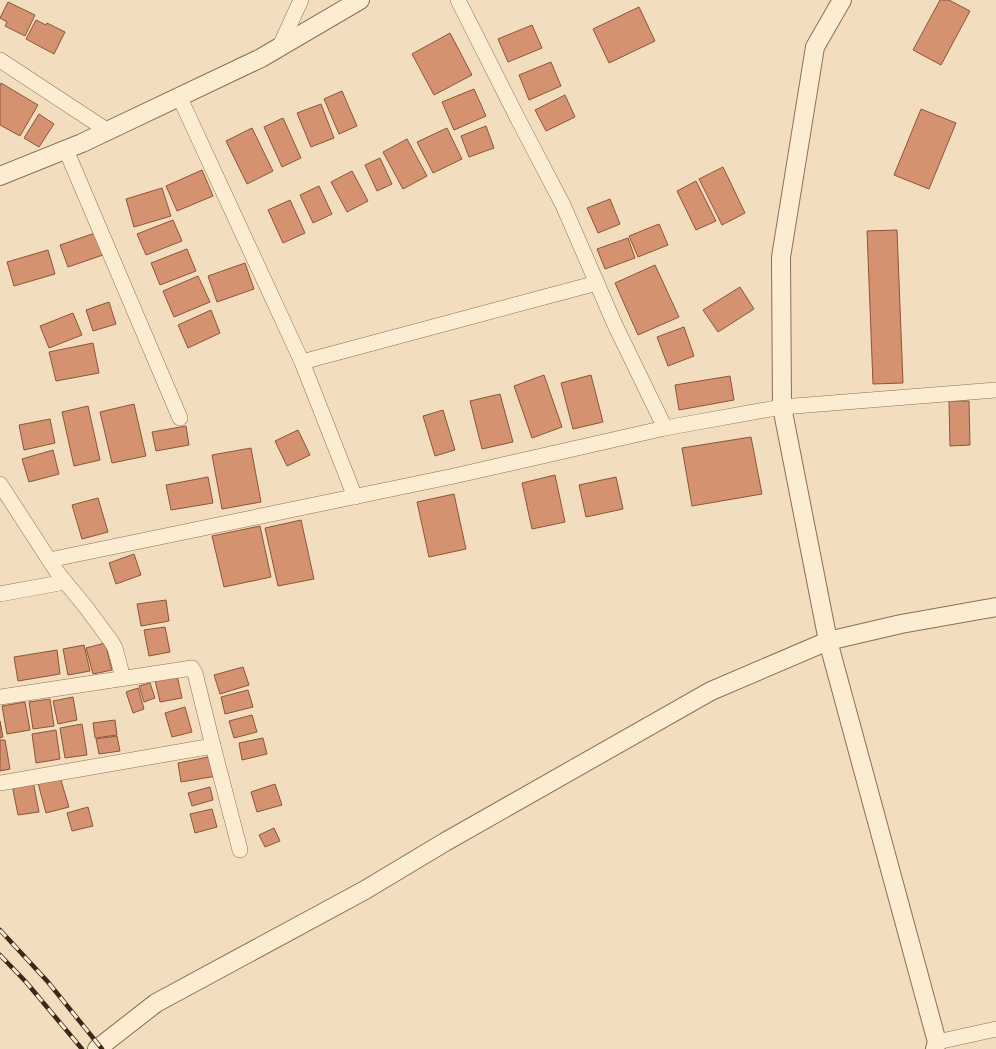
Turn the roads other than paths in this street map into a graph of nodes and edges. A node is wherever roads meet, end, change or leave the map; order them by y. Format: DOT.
graph roads {
  1 [pos="301,0"];
  2 [pos="360,0"];
  3 [pos="458,0"];
  4 [pos="842,0"];
  5 [pos="279,48"];
  6 [pos="0,60"];
  7 [pos="179,96"];
  8 [pos="108,131"];
  9 [pos="66,150"];
  10 [pos="0,176"];
  11 [pos="597,283"];
  12 [pos="302,362"];
  13 [pos="996,390"];
  14 [pos="782,406"];
  15 [pos="180,418"];
  16 [pos="665,428"];
  17 [pos="0,484"];
  18 [pos="354,497"];
  19 [pos="49,560"];
  20 [pos="65,582"];
  21 [pos="0,594"];
  22 [pos="996,607"];
  23 [pos="828,641"];
  24 [pos="123,678"];
  25 [pos="0,697"];
  26 [pos="213,746"];
  27 [pos="0,783"];
  28 [pos="240,850"];
  29 [pos="996,1029"];
  30 [pos="936,1045"];
  31 [pos="97,1049"];
  1 -- 5 [label="street"];
  2 -- 5 [label="street"];
  3 -- 11 [label="street"];
  4 -- 14 [label="street"];
  5 -- 7 [label="street"];
  6 -- 8 [label="street"];
  7 -- 8 [label="street"];
  7 -- 12 [label="street"];
  8 -- 9 [label="street"];
  9 -- 10 [label="street"];
  9 -- 15 [label="street"];
  11 -- 12 [label="street"];
  11 -- 16 [label="street"];
  12 -- 18 [label="street"];
  13 -- 14 [label="street"];
  14 -- 16 [label="street"];
  14 -- 23 [label="street"];
  16 -- 18 [label="street"];
  17 -- 19 [label="street"];
  18 -- 19 [label="street"];
  19 -- 20 [label="street"];
  20 -- 21 [label="street"];
  20 -- 24 [label="street"];
  22 -- 23 [label="street"];
  23 -- 30 [label="street"];
  23 -- 31 [label="street"];
  24 -- 25 [label="street"];
  24 -- 26 [label="street"];
  26 -- 27 [label="street"];
  26 -- 28 [label="street"];
  29 -- 30 [label="street"];
}
